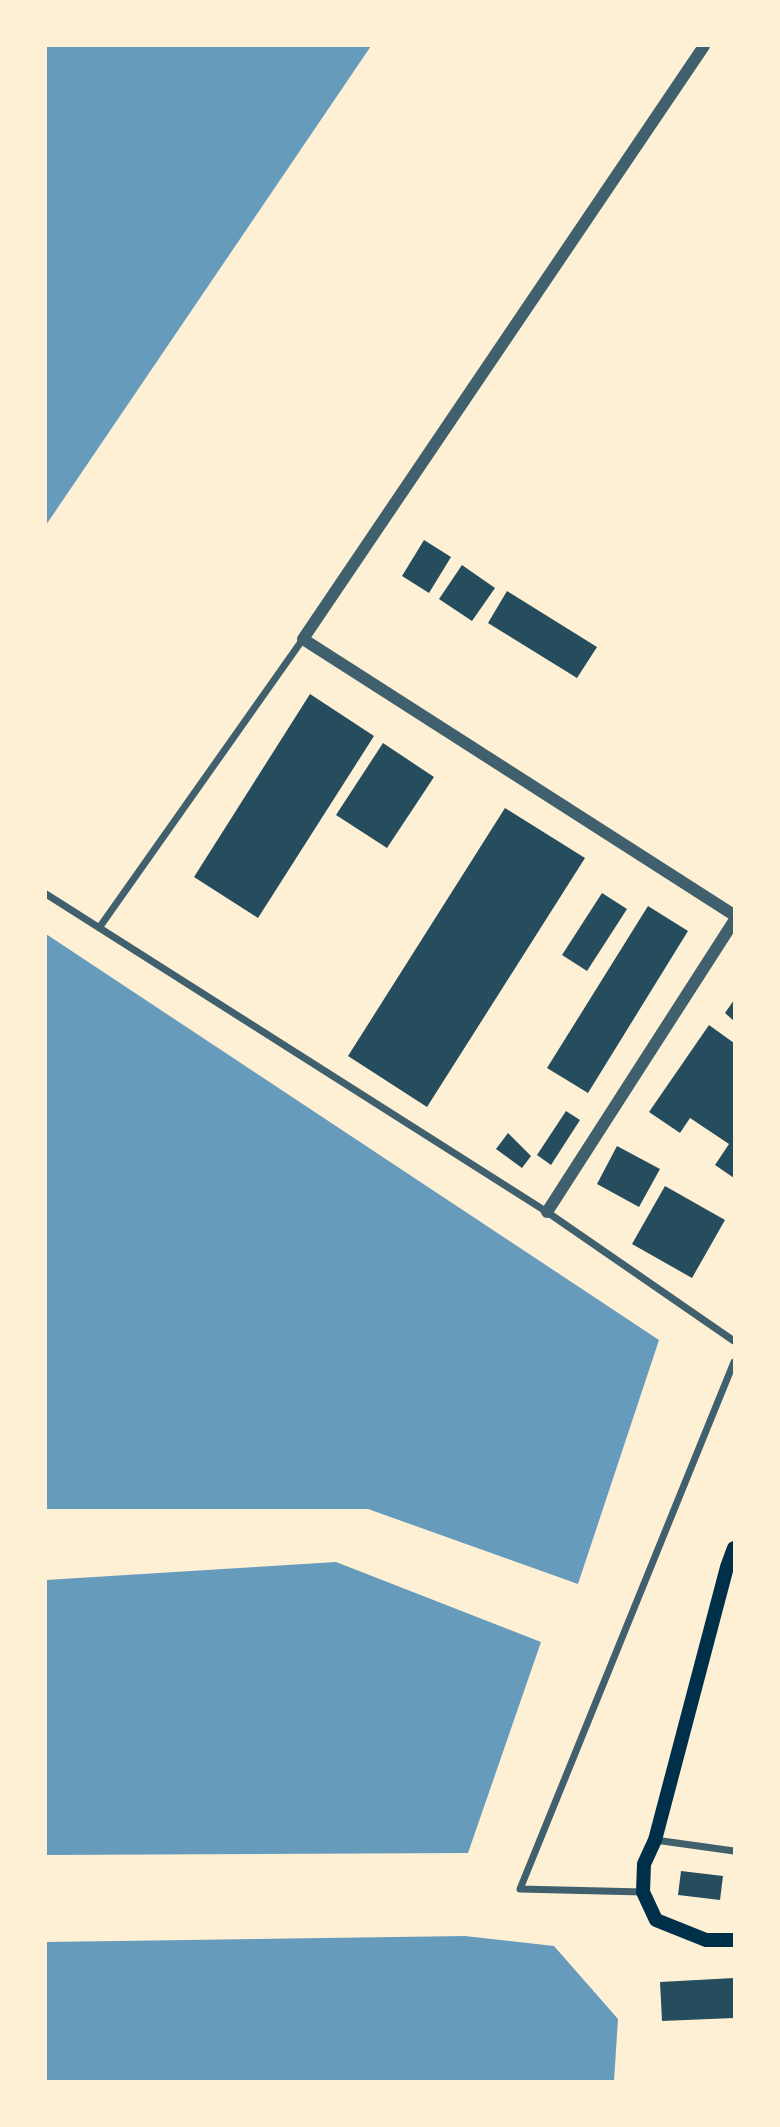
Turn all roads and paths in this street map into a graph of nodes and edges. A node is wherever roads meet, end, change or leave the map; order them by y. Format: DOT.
graph roads {
  1 [pos="704,46"];
  2 [pos="303,639"];
  3 [pos="46,894"];
  4 [pos="734,915"];
  5 [pos="734,922"];
  6 [pos="99,928"];
  7 [pos="547,1212"];
  8 [pos="734,1341"];
  9 [pos="734,1363"];
  10 [pos="734,1548"];
  11 [pos="655,1840"];
  12 [pos="734,1851"];
  13 [pos="643,1892"];
  14 [pos="734,1940"];
  1 -- 2 [label="street"];
  2 -- 4 [label="street"];
  2 -- 6 [label="street"];
  3 -- 6 [label="street"];
  5 -- 7 [label="street"];
  6 -- 7 [label="street"];
  7 -- 8 [label="street"];
  9 -- 13 [label="street"];
  10 -- 11 [label="main road"];
  11 -- 12 [label="street"];
  11 -- 13 [label="main road"];
  13 -- 14 [label="main road"];
}
